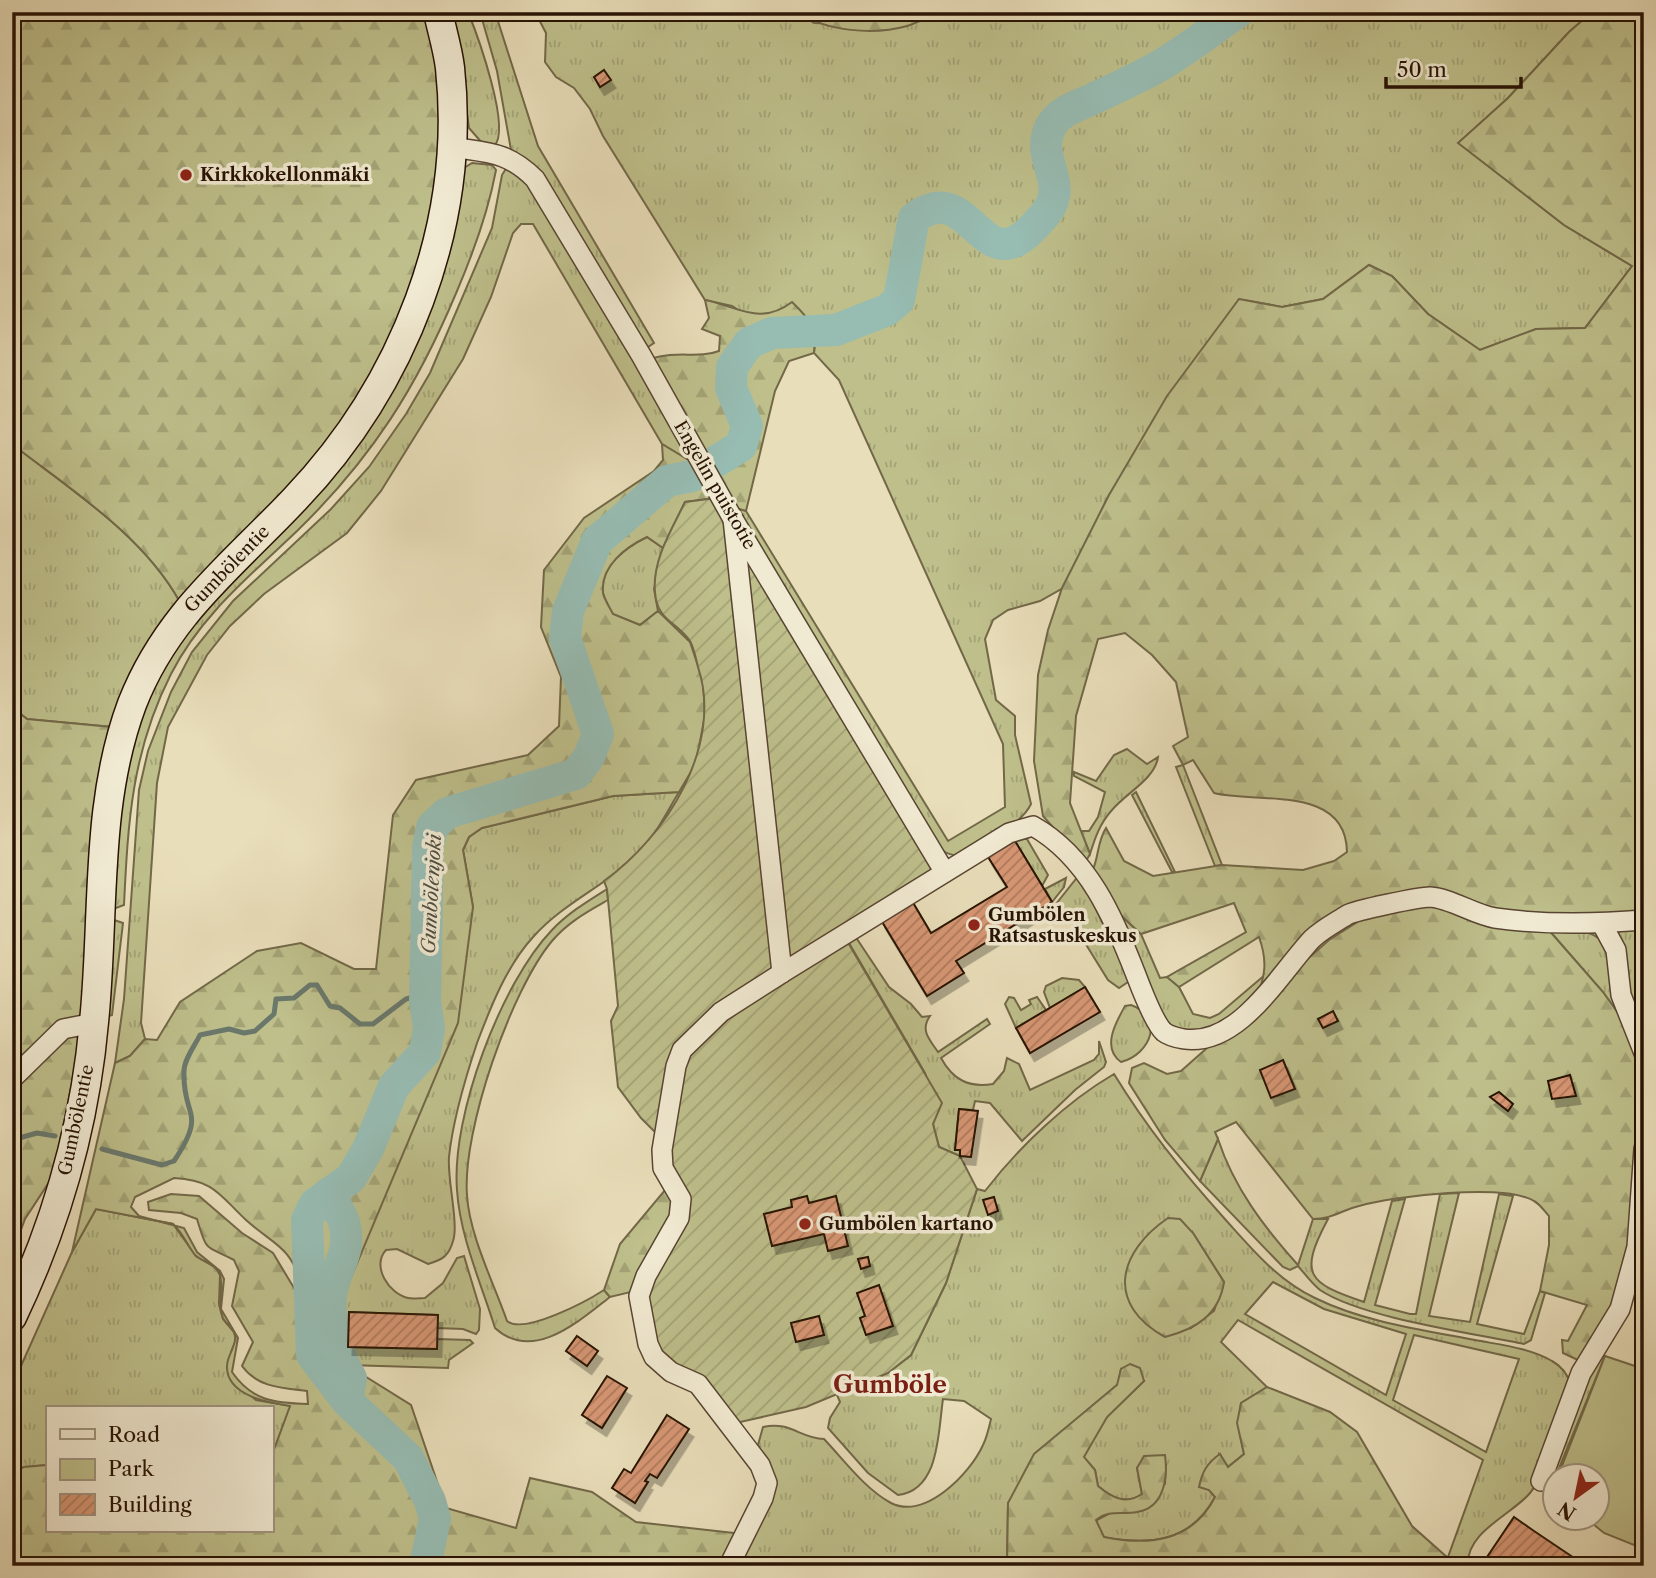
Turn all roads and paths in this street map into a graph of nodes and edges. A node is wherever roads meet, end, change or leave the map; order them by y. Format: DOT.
graph roads {
  1 [pos="438,12"];
  2 [pos="451,146"];
  3 [pos="733,519"];
  4 [pos="944,872"];
  5 [pos="1644,920"];
  6 [pos="1602,924"];
  7 [pos="782,973"];
  8 [pos="94,1023"];
  9 [pos="1644,1053"];
  10 [pos="12,1079"];
  11 [pos="1644,1149"];
  12 [pos="12,1317"];
  13 [pos="1548,1462"];
  14 [pos="729,1566"];
  1 -- 2 [label="main road, Gumbölentie"];
  2 -- 3 [label="street, Engelin puistotie"];
  2 -- 8 [label="main road, Gumbölentie"];
  3 -- 4 [label="street, Engelin puistotie"];
  3 -- 7 [label="street"];
  4 -- 6 [label="street"];
  4 -- 7 [label="street"];
  5 -- 6 [label="street"];
  6 -- 9 [label="street"];
  7 -- 14 [label="street"];
  8 -- 10 [label="street"];
  8 -- 12 [label="main road, Gumbölentie"];
  11 -- 13 [label="street"];
}
